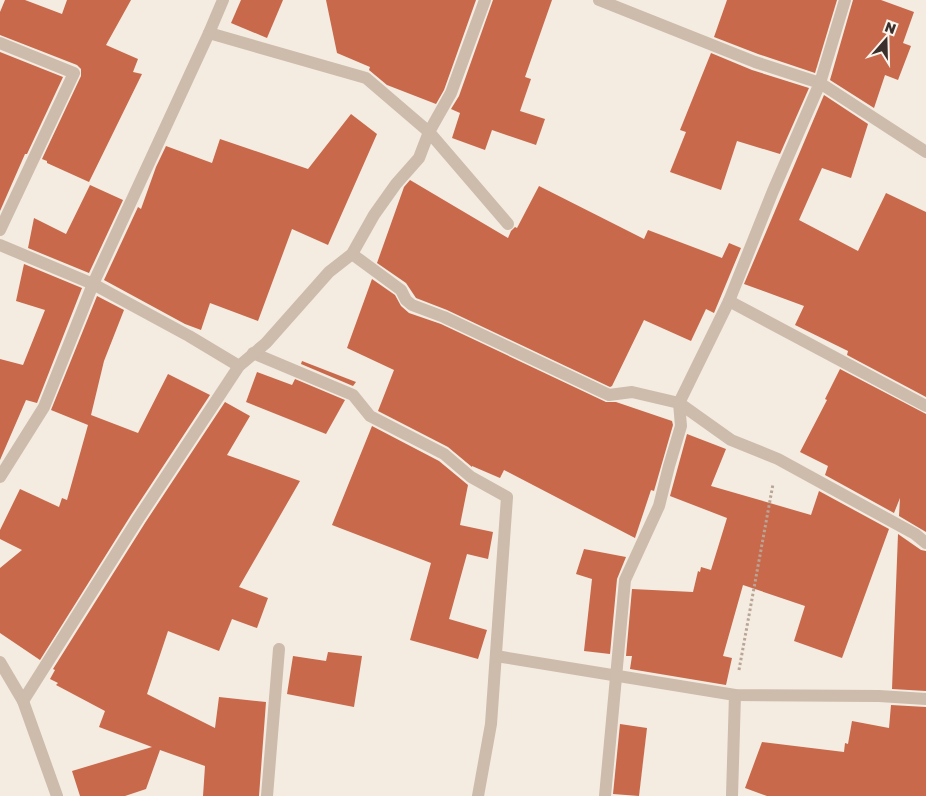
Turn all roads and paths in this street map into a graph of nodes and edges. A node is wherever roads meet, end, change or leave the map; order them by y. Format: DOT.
graph roads {
  1 [pos="223,0"];
  2 [pos="485,0"];
  3 [pos="599,0"];
  4 [pos="845,0"];
  5 [pos="632,6"];
  6 [pos="209,33"];
  7 [pos="0,44"];
  8 [pos="820,82"];
  9 [pos="429,132"];
  10 [pos="926,152"];
  11 [pos="508,224"];
  12 [pos="0,230"];
  13 [pos="0,245"];
  14 [pos="352,254"];
  15 [pos="93,284"];
  16 [pos="729,301"];
  17 [pos="254,354"];
  18 [pos="239,366"];
  19 [pos="679,403"];
  20 [pos="926,406"];
  21 [pos="778,459"];
  22 [pos="0,477"];
  23 [pos="926,543"];
  24 [pos="279,649"];
  25 [pos="496,656"];
  26 [pos="0,662"];
  27 [pos="615,676"];
  28 [pos="734,695"];
  29 [pos="926,700"];
  30 [pos="23,701"];
  31 [pos="57,796"];
  32 [pos="267,796"];
  33 [pos="478,796"];
  34 [pos="605,796"];
  35 [pos="732,796"];
  1 -- 6 [label="street"];
  2 -- 9 [label="street"];
  3 -- 5 [label="street"];
  4 -- 8 [label="street"];
  5 -- 8 [label="street"];
  6 -- 9 [label="street"];
  6 -- 15 [label="street"];
  7 -- 12 [label="street"];
  8 -- 10 [label="street"];
  8 -- 16 [label="street"];
  9 -- 11 [label="street"];
  9 -- 14 [label="street"];
  13 -- 15 [label="street"];
  14 -- 17 [label="street"];
  14 -- 19 [label="street"];
  15 -- 18 [label="street"];
  15 -- 22 [label="street"];
  16 -- 19 [label="street"];
  16 -- 20 [label="street"];
  17 -- 18 [label="street"];
  17 -- 25 [label="street"];
  18 -- 30 [label="street"];
  19 -- 21 [label="street"];
  19 -- 27 [label="street"];
  21 -- 23 [label="street"];
  21 -- 28 [label="path"];
  24 -- 32 [label="street"];
  25 -- 27 [label="street"];
  25 -- 33 [label="street"];
  26 -- 30 [label="street"];
  27 -- 28 [label="street"];
  27 -- 34 [label="street"];
  28 -- 29 [label="street"];
  28 -- 35 [label="street"];
  30 -- 31 [label="street"];
}
